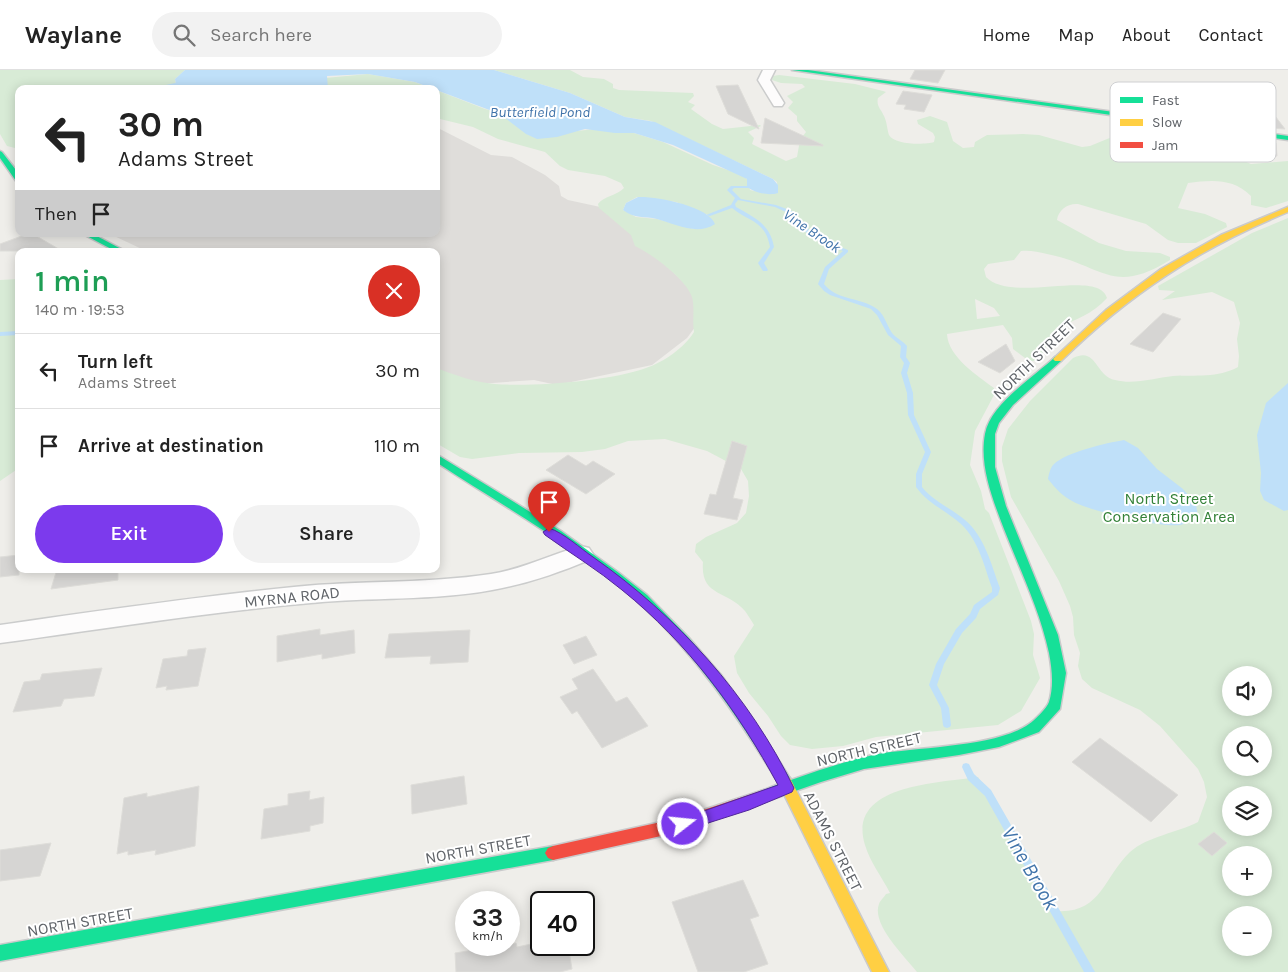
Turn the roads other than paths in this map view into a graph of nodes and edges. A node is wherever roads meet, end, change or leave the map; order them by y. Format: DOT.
graph roads {
  1 [pos="769,70"];
  2 [pos="795,70"];
  3 [pos="778,103"];
  4 [pos="1110,113"];
  5 [pos="2,157"];
  6 [pos="15,174"];
  7 [pos="1288,209"];
  8 [pos="93,237"];
  9 [pos="115,248"];
  10 [pos="440,460"];
  11 [pos="581,554"];
  12 [pos="0,634"];
  13 [pos="787,788"];
  14 [pos="0,953"];
  15 [pos="881,972"];
  1 -- 3 [label="street"];
  2 -- 4 [label="street"];
  5 -- 6 [label="street"];
  7 -- 13 [label="street, NORTH STREET"];
  8 -- 9 [label="street"];
  10 -- 11 [label="street, ADAMS STREET"];
  11 -- 12 [label="street, MYRNA ROAD"];
  11 -- 13 [label="street, ADAMS STREET"];
  13 -- 14 [label="street, NORTH STREET"];
  13 -- 15 [label="street, ADAMS STREET"];
}
